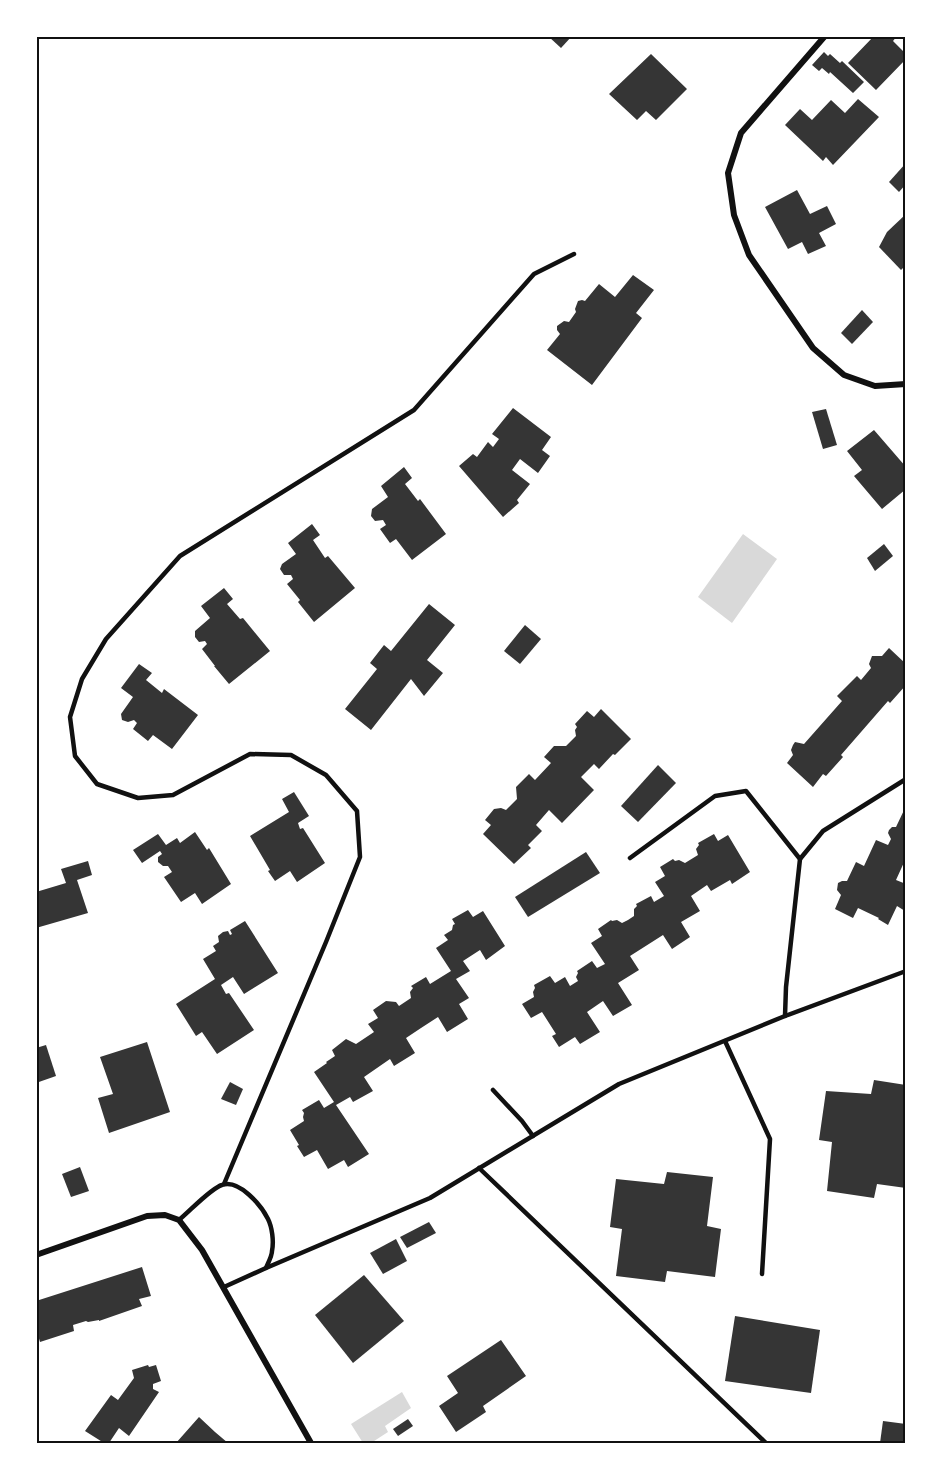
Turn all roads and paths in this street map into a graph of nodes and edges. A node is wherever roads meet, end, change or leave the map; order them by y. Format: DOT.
graph roads {
  1 [pos="825,36"];
  2 [pos="574,254"];
  3 [pos="906,384"];
  4 [pos="906,779"];
  5 [pos="630,858"];
  6 [pos="800,859"];
  7 [pos="906,971"];
  8 [pos="785,1016"];
  9 [pos="725,1041"];
  10 [pos="493,1090"];
  11 [pos="533,1136"];
  12 [pos="479,1168"];
  13 [pos="224,1184"];
  14 [pos="179,1220"];
  15 [pos="36,1255"];
  16 [pos="266,1268"];
  17 [pos="762,1274"];
  18 [pos="224,1287"];
  19 [pos="311,1443"];
  20 [pos="766,1443"];
  1 -- 3 [label="street"];
  2 -- 13 [label="lane"];
  4 -- 6 [label="lane"];
  5 -- 6 [label="lane"];
  6 -- 8 [label="lane"];
  7 -- 8 [label="lane"];
  8 -- 9 [label="lane"];
  9 -- 11 [label="lane"];
  9 -- 17 [label="lane"];
  10 -- 11 [label="lane"];
  11 -- 12 [label="lane"];
  12 -- 16 [label="lane"];
  12 -- 20 [label="lane"];
  13 -- 14 [label="lane"];
  13 -- 16 [label="lane"];
  14 -- 15 [label="street"];
  14 -- 18 [label="street"];
  16 -- 18 [label="lane"];
  18 -- 19 [label="street"];
}
